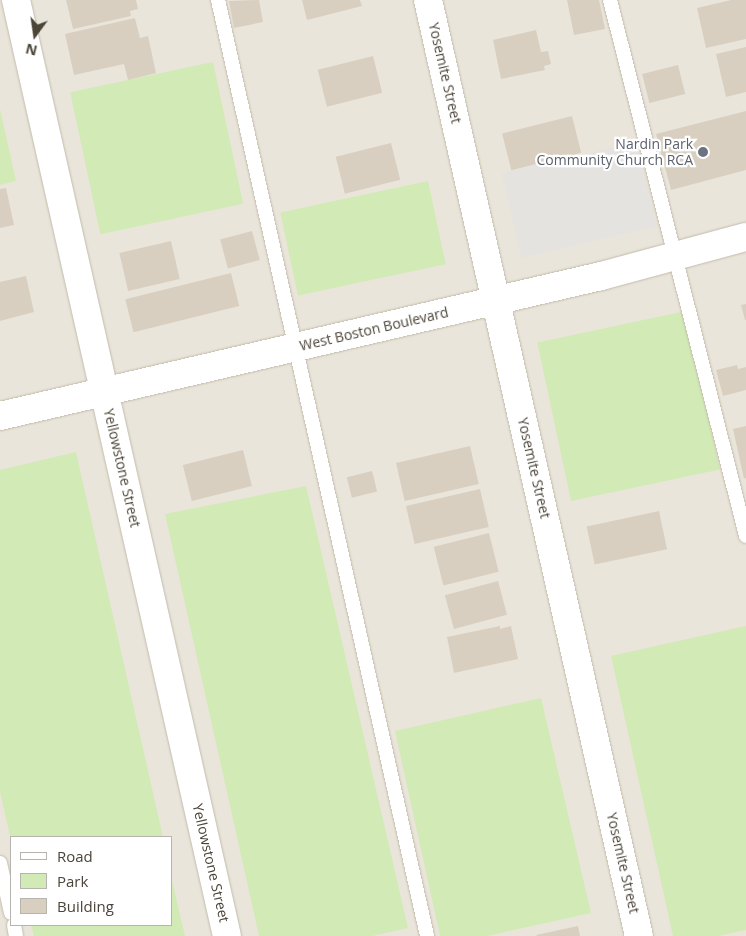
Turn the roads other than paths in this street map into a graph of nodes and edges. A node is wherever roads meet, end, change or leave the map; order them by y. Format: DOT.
graph roads {
  1 [pos="16,0"];
  2 [pos="218,0"];
  3 [pos="428,0"];
  4 [pos="610,0"];
  5 [pos="746,237"];
  6 [pos="676,256"];
  7 [pos="496,300"];
  8 [pos="295,347"];
  9 [pos="105,392"];
  10 [pos="0,416"];
  11 [pos="746,536"];
  12 [pos="0,863"];
  13 [pos="10,908"];
  14 [pos="227,936"];
  15 [pos="428,936"];
  16 [pos="639,936"];
  1 -- 9 [label="street, Yellowstone Street"];
  2 -- 8 [label="lane"];
  3 -- 7 [label="street, Yosemite Street"];
  4 -- 6 [label="lane"];
  5 -- 6 [label="street, West Boston Boulevard"];
  6 -- 7 [label="street, West Boston Boulevard"];
  6 -- 11 [label="lane"];
  7 -- 8 [label="street, West Boston Boulevard"];
  7 -- 16 [label="street, Yosemite Street"];
  8 -- 9 [label="street, West Boston Boulevard"];
  8 -- 15 [label="lane"];
  9 -- 10 [label="street, West Boston Boulevard"];
  9 -- 14 [label="street, Yellowstone Street"];
  12 -- 13 [label="lane"];
}
